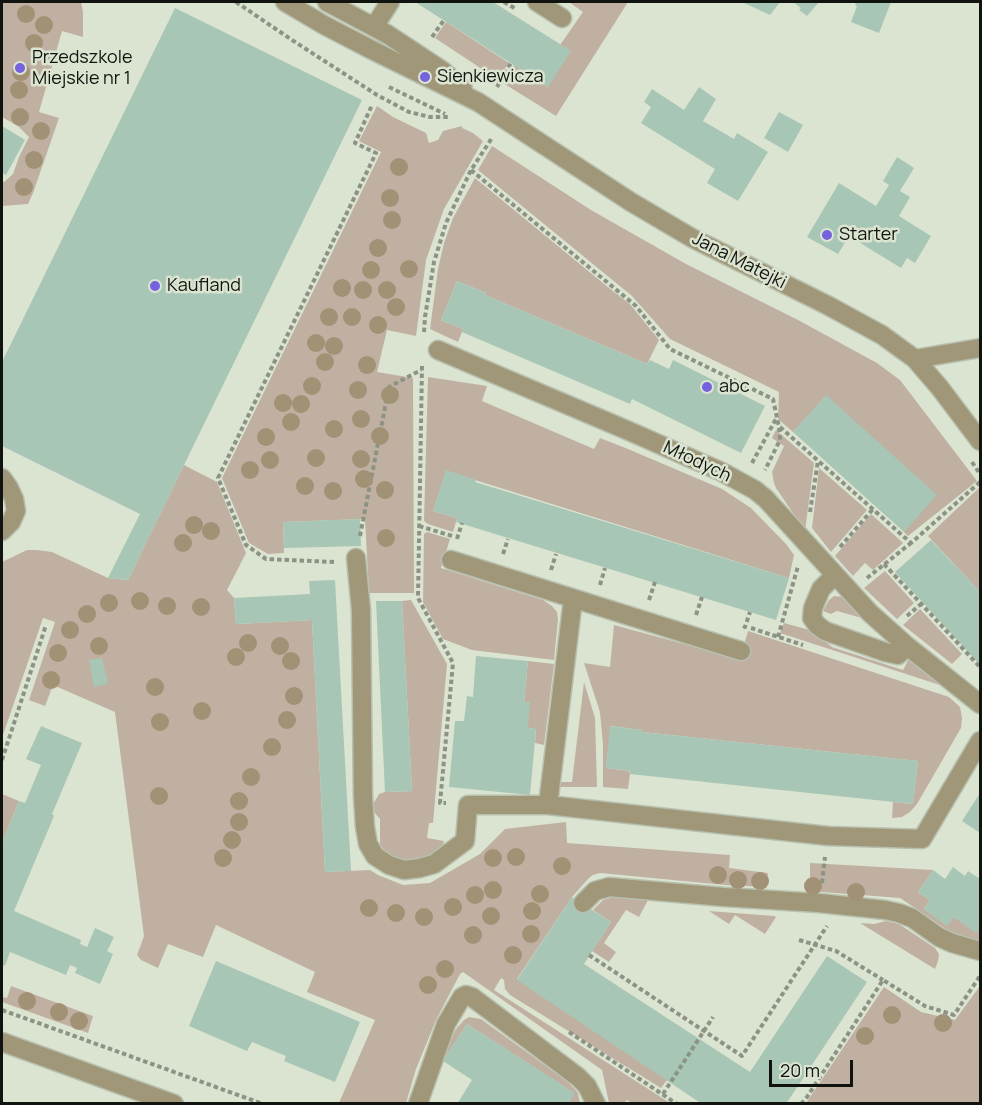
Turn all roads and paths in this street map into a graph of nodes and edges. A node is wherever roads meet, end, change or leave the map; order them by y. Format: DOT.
graph roads {
  1 [pos="236,2"];
  2 [pos="285,2"];
  3 [pos="327,2"];
  4 [pos="390,2"];
  5 [pos="537,2"];
  6 [pos="562,18"];
  7 [pos="444,20"];
  8 [pos="374,27"];
  9 [pos="428,43"];
  10 [pos="511,63"];
  11 [pos="497,88"];
  12 [pos="377,95"];
  13 [pos="478,102"];
  14 [pos="450,117"];
  15 [pos="489,143"];
  16 [pos="471,170"];
  17 [pos="431,347"];
  18 [pos="981,348"];
  19 [pos="915,359"];
  20 [pos="422,370"];
  21 [pos="779,427"];
  22 [pos="981,441"];
  23 [pos="969,458"];
  24 [pos="818,461"];
  25 [pos="981,474"];
  26 [pos="2,478"];
  27 [pos="981,482"];
  28 [pos="755,490"];
  29 [pos="873,509"];
  30 [pos="809,518"];
  31 [pos="2,531"];
  32 [pos="805,542"];
  33 [pos="911,543"];
  34 [pos="838,549"];
  35 [pos="356,560"];
  36 [pos="451,560"];
  37 [pos="884,564"];
  38 [pos="835,575"];
  39 [pos="865,579"];
  40 [pos="573,599"];
  41 [pos="921,604"];
  42 [pos="900,623"];
  43 [pos="46,625"];
  44 [pos="778,637"];
  45 [pos="907,646"];
  46 [pos="741,651"];
  47 [pos="981,667"];
  48 [pos="981,704"];
  49 [pos="981,741"];
  50 [pos="2,760"];
  51 [pos="468,805"];
  52 [pos="548,805"];
  53 [pos="828,836"];
  54 [pos="583,903"];
  55 [pos="819,903"];
  56 [pos="841,905"];
  57 [pos="799,940"];
  58 [pos="815,945"];
  59 [pos="981,951"];
  60 [pos="589,955"];
  61 [pos="981,976"];
  62 [pos="883,980"];
  63 [pos="978,983"];
  64 [pos="2,1010"];
  65 [pos="713,1017"];
  66 [pos="704,1030"];
  67 [pos="569,1032"];
  68 [pos="2,1041"];
  69 [pos="663,1094"];
  70 [pos="174,1104"];
  71 [pos="263,1104"];
  72 [pos="418,1104"];
  73 [pos="596,1104"];
  74 [pos="677,1104"];
  75 [pos="801,1104"];
  1 -- 12 [label="path"];
  2 -- 13 [label="street, Jana Matejki"];
  3 -- 8 [label="street, Jana Matejki"];
  4 -- 8 [label="street"];
  5 -- 6 [label="street"];
  7 -- 9 [label="path"];
  8 -- 13 [label="street, Jana Matejki"];
  10 -- 11 [label="path"];
  12 -- 14 [label="path"];
  12 -- 35 [label="path"];
  13 -- 19 [label="street, Jana Matejki"];
  15 -- 16 [label="path"];
  16 -- 17 [label="path"];
  16 -- 21 [label="path"];
  17 -- 20 [label="path"];
  17 -- 28 [label="street, Młodych"];
  18 -- 19 [label="street"];
  19 -- 22 [label="street, Jana Matejki"];
  20 -- 35 [label="path"];
  20 -- 51 [label="path"];
  21 -- 24 [label="path"];
  21 -- 28 [label="path"];
  23 -- 25 [label="path"];
  24 -- 29 [label="path"];
  24 -- 30 [label="path"];
  26 -- 31 [label="street"];
  27 -- 33 [label="path"];
  28 -- 32 [label="street, Młodych"];
  29 -- 33 [label="path"];
  29 -- 34 [label="path"];
  32 -- 38 [label="street, Młodych"];
  32 -- 44 [label="path"];
  33 -- 37 [label="path"];
  35 -- 51 [label="street"];
  36 -- 40 [label="street"];
  37 -- 39 [label="path"];
  37 -- 41 [label="path"];
  38 -- 45 [label="street, Młodych"];
  38 -- 45 [label="street"];
  40 -- 46 [label="street"];
  40 -- 52 [label="street"];
  41 -- 42 [label="path"];
  41 -- 47 [label="path"];
  43 -- 50 [label="path"];
  45 -- 48 [label="street, Młodych"];
  49 -- 53 [label="street"];
  51 -- 52 [label="street"];
  52 -- 53 [label="street"];
  53 -- 55 [label="path"];
  54 -- 55 [label="street"];
  55 -- 56 [label="street"];
  56 -- 58 [label="path"];
  56 -- 59 [label="street"];
  57 -- 58 [label="path"];
  58 -- 62 [label="path"];
  58 -- 66 [label="path"];
  60 -- 66 [label="path"];
  61 -- 63 [label="path"];
  62 -- 63 [label="path"];
  62 -- 75 [label="path"];
  64 -- 71 [label="path"];
  65 -- 66 [label="path"];
  66 -- 69 [label="path"];
  67 -- 69 [label="path"];
  68 -- 70 [label="street"];
  69 -- 74 [label="path"];
  72 -- 73 [label="street"];
}
